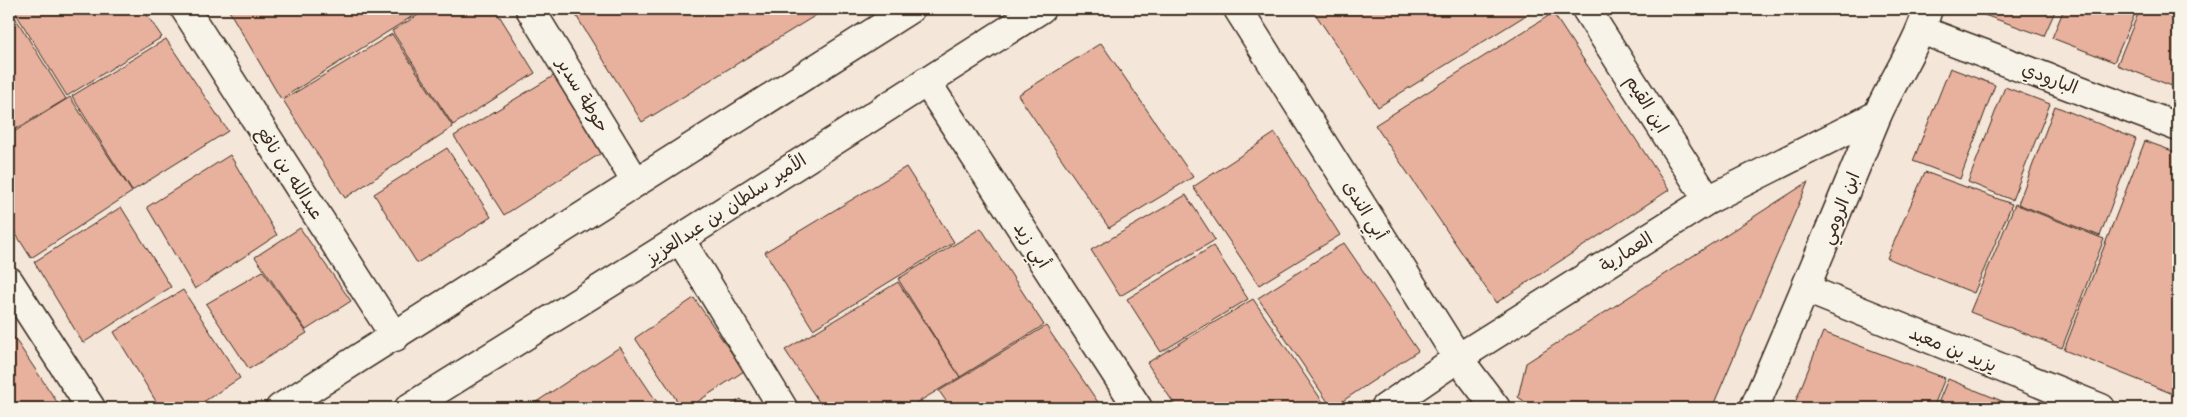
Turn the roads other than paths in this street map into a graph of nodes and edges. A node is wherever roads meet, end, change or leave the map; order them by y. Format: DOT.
graph roads {
  1 [pos="185,9"];
  2 [pos="530,9"];
  3 [pos="1041,9"];
  4 [pos="1238,9"];
  5 [pos="1586,9"];
  6 [pos="901,11"];
  7 [pos="1925,19"];
  8 [pos="926,81"];
  9 [pos="1877,115"];
  10 [pos="2178,127"];
  11 [pos="636,182"];
  12 [pos="1708,200"];
  13 [pos="680,240"];
  14 [pos="9,281"];
  15 [pos="1806,289"];
  16 [pos="394,337"];
  17 [pos="1458,358"];
  18 [pos="438,401"];
  19 [pos="91,408"];
  20 [pos="280,408"];
  21 [pos="409,408"];
  22 [pos="783,408"];
  23 [pos="1138,408"];
  24 [pos="1385,408"];
  25 [pos="1496,408"];
  26 [pos="1754,408"];
  27 [pos="2101,408"];
  1 -- 16 [label="street, عبدالله بن نافع"];
  2 -- 11 [label="street, حوطة سدير"];
  3 -- 8 [label="street, الأمير سلطان بن عبدالعزيز"];
  4 -- 17 [label="street, أبي الندى"];
  5 -- 12 [label="street, ابن القيم"];
  6 -- 11 [label="street"];
  7 -- 9 [label="street, ابن الرومي"];
  7 -- 10 [label="street, البارودي"];
  8 -- 13 [label="street, الأمير سلطان بن عبدالعزيز"];
  8 -- 23 [label="street, أبي زيد"];
  9 -- 12 [label="street, العمارية"];
  9 -- 15 [label="street, ابن الرومي"];
  11 -- 16 [label="street"];
  12 -- 17 [label="street, العمارية"];
  13 -- 18 [label="street, الأمير سلطان بن عبدالعزيز"];
  13 -- 22 [label="street"];
  14 -- 19 [label="street"];
  15 -- 26 [label="street, ابن الرومي"];
  15 -- 27 [label="street, يزيد بن معبد"];
  16 -- 20 [label="street"];
  17 -- 24 [label="street, العمارية"];
  17 -- 25 [label="street, أبي الندى"];
  18 -- 21 [label="street, الأمير سلطان بن عبدالعزيز"];
}
